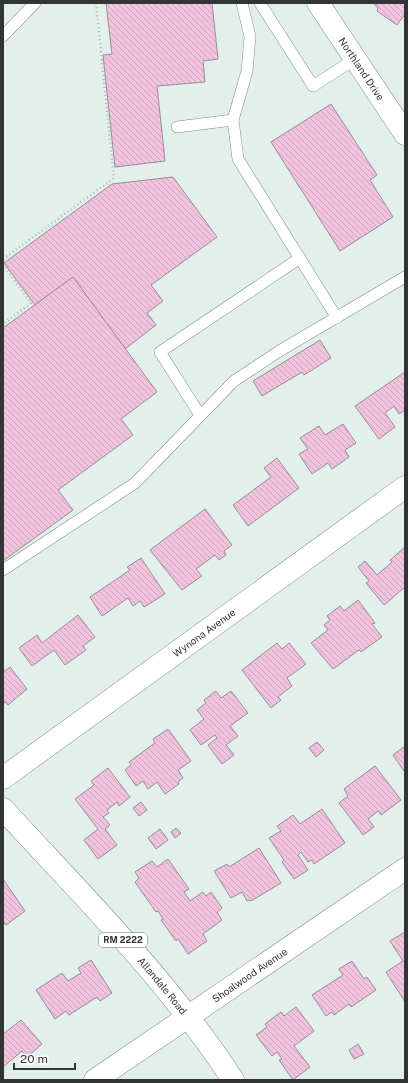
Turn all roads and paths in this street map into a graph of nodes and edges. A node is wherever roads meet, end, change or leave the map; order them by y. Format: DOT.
graph roads {
  1 [pos="35,3"];
  2 [pos="96,3"];
  3 [pos="242,3"];
  4 [pos="260,3"];
  5 [pos="318,3"];
  6 [pos="3,36"];
  7 [pos="355,59"];
  8 [pos="233,120"];
  9 [pos="177,127"];
  10 [pos="405,134"];
  11 [pos="300,258"];
  12 [pos="3,259"];
  13 [pos="3,264"];
  14 [pos="405,277"];
  15 [pos="337,318"];
  16 [pos="3,324"];
  17 [pos="200,415"];
  18 [pos="405,487"];
  19 [pos="3,570"];
  20 [pos="3,778"];
  21 [pos="3,809"];
  22 [pos="405,869"];
  23 [pos="189,1016"];
  24 [pos="94,1080"];
  25 [pos="232,1080"];
  1 -- 6 [label="lane"];
  2 -- 12 [label="path"];
  3 -- 8 [label="lane"];
  4 -- 7 [label="lane"];
  5 -- 7 [label="street, Northland Drive"];
  7 -- 10 [label="street, Northland Drive"];
  8 -- 9 [label="lane"];
  8 -- 11 [label="lane"];
  11 -- 15 [label="lane"];
  11 -- 17 [label="lane"];
  13 -- 16 [label="path"];
  14 -- 15 [label="lane"];
  15 -- 17 [label="lane"];
  17 -- 19 [label="lane"];
  18 -- 20 [label="street, Wynona Avenue"];
  21 -- 23 [label="street, Allandale Road / RM 2222"];
  22 -- 23 [label="street, Shoalwood Avenue"];
  23 -- 24 [label="street, Shoalwood Avenue"];
  23 -- 25 [label="street, Allandale Road / RM 2222"];
}
